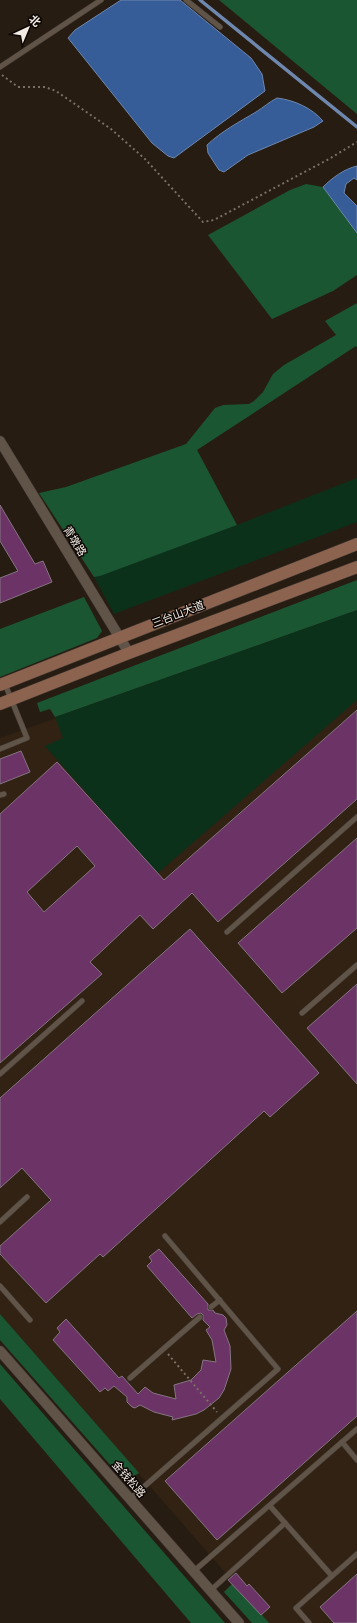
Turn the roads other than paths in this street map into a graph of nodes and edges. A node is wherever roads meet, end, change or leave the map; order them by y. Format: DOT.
graph roads {
  1 [pos="101,0"];
  2 [pos="186,0"];
  3 [pos="220,27"];
  4 [pos="0,67"];
  5 [pos="0,441"];
  6 [pos="357,544"];
  7 [pos="357,567"];
  8 [pos="120,637"];
  9 [pos="129,653"];
  10 [pos="2,684"];
  11 [pos="5,702"];
  12 [pos="0,749"];
  13 [pos="357,817"];
  14 [pos="227,932"];
  15 [pos="357,965"];
  16 [pos="82,1001"];
  17 [pos="302,1013"];
  18 [pos="0,1074"];
  19 [pos="27,1197"];
  20 [pos="0,1222"];
  21 [pos="165,1236"];
  22 [pos="0,1286"];
  23 [pos="220,1300"];
  24 [pos="211,1307"];
  25 [pos="200,1318"];
  26 [pos="30,1320"];
  27 [pos="0,1351"];
  28 [pos="130,1378"];
  29 [pos="357,1429"];
  30 [pos="342,1442"];
  31 [pos="357,1460"];
  32 [pos="130,1499"];
  33 [pos="270,1506"];
  34 [pos="285,1523"];
  35 [pos="357,1554"];
  36 [pos="194,1571"];
  37 [pos="332,1576"];
  38 [pos="211,1590"];
  39 [pos="239,1623"];
  40 [pos="309,1623"];
  1 -- 4 [label="lane"];
  2 -- 3 [label="lane"];
  5 -- 8 [label="street, 青墩路"];
  6 -- 8 [label="main road, 三台山大道"];
  7 -- 9 [label="main road, 三台山大道"];
  8 -- 9 [label="street, 青墩路"];
  8 -- 10 [label="main road, 三台山大道"];
  9 -- 11 [label="main road, 三台山大道"];
  10 -- 11 [label="lane"];
  11 -- 12 [label="lane"];
  13 -- 14 [label="lane"];
  15 -- 17 [label="lane"];
  16 -- 18 [label="lane"];
  19 -- 20 [label="lane"];
  21 -- 23 [label="lane"];
  22 -- 26 [label="lane"];
  23 -- 24 [label="lane"];
  23 -- 32 [label="lane"];
  25 -- 28 [label="lane"];
  27 -- 32 [label="street, 金钱松路"];
  29 -- 30 [label="lane"];
  30 -- 31 [label="lane"];
  30 -- 33 [label="lane"];
  32 -- 36 [label="street, 金钱松路"];
  33 -- 34 [label="lane"];
  33 -- 36 [label="lane"];
  34 -- 37 [label="lane"];
  34 -- 38 [label="lane"];
  35 -- 37 [label="lane"];
  36 -- 38 [label="street, 金钱松路"];
  37 -- 40 [label="lane"];
  38 -- 39 [label="street, 金钱松路"];
}
